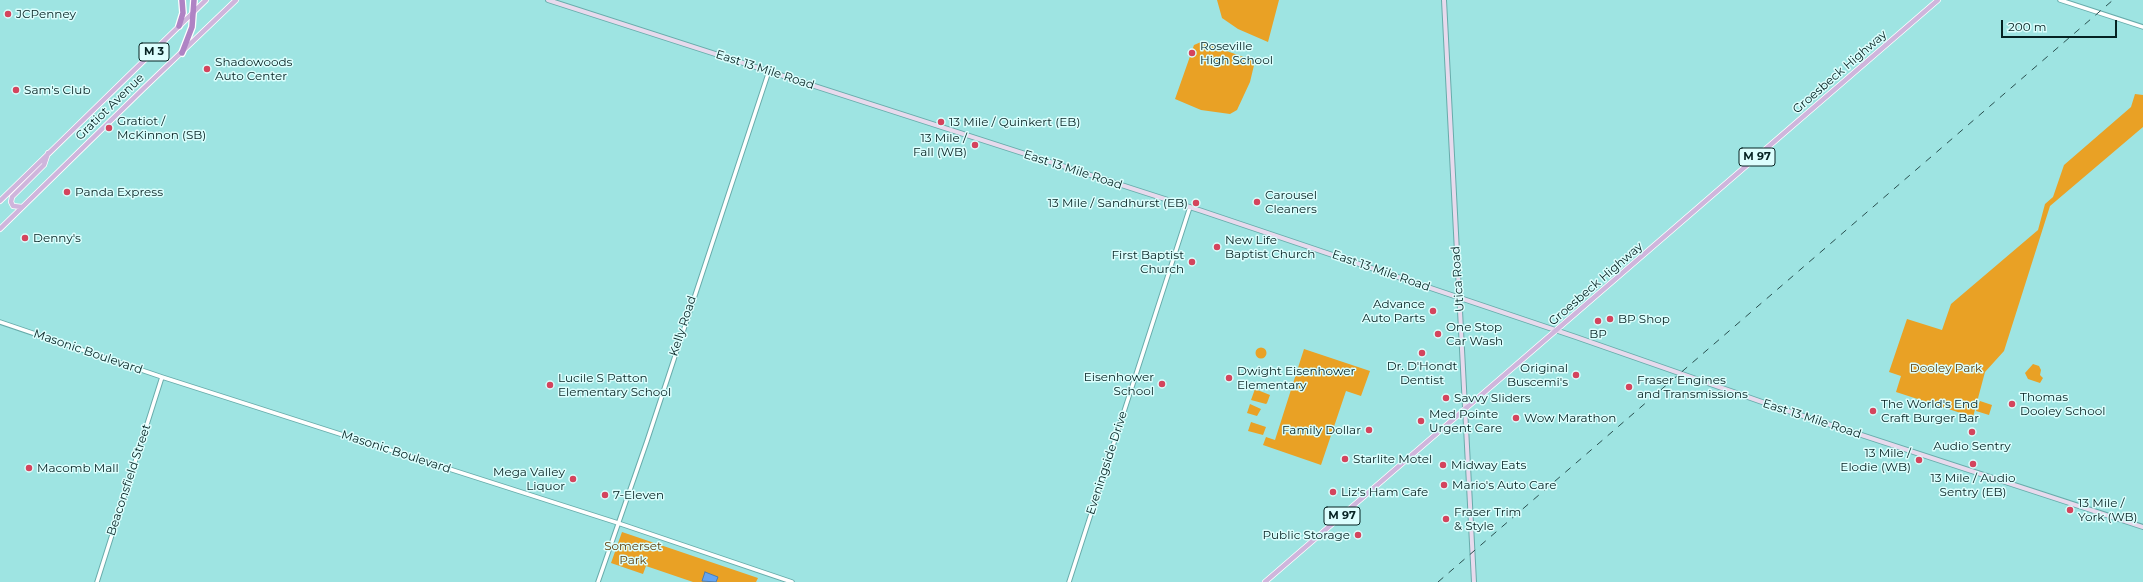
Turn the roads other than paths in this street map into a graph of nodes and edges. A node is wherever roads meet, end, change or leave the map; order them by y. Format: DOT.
graph roads {
  1 [pos="182,0"];
  2 [pos="194,0"];
  3 [pos="206,0"];
  4 [pos="236,0"];
  5 [pos="548,0"];
  6 [pos="1444,0"];
  7 [pos="1938,0"];
  8 [pos="2060,0"];
  9 [pos="194,12"];
  10 [pos="179,26"];
  11 [pos="2143,27"];
  12 [pos="182,52"];
  13 [pos="769,71"];
  14 [pos="48,153"];
  15 [pos="0,201"];
  16 [pos="1190,207"];
  17 [pos="22,208"];
  18 [pos="0,229"];
  19 [pos="1460,298"];
  20 [pos="0,322"];
  21 [pos="1557,330"];
  22 [pos="162,377"];
  23 [pos="1466,409"];
  24 [pos="618,523"];
  25 [pos="2143,527"];
  26 [pos="97,582"];
  27 [pos="598,582"];
  28 [pos="792,582"];
  29 [pos="1069,582"];
  30 [pos="1265,582"];
  31 [pos="1474,582"];
  1 -- 10 [label="highway"];
  2 -- 9 [label="highway"];
  3 -- 9 [label="main road, Gratiot Avenue / M 3"];
  4 -- 12 [label="main road, Gratiot Avenue / M 3"];
  5 -- 13 [label="main road, East 13 Mile Road"];
  6 -- 19 [label="main road, Utica Road"];
  7 -- 21 [label="main road, Groesbeck Highway / M 97"];
  8 -- 11 [label="street"];
  9 -- 10 [label="main road, Gratiot Avenue / M 3"];
  9 -- 12 [label="highway"];
  10 -- 14 [label="main road, Gratiot Avenue / M 3"];
  12 -- 17 [label="main road, Gratiot Avenue / M 3"];
  13 -- 16 [label="main road, East 13 Mile Road"];
  13 -- 24 [label="street, Kelly Road"];
  14 -- 15 [label="main road, Gratiot Avenue / M 3"];
  14 -- 17 [label="main road"];
  16 -- 19 [label="main road, East 13 Mile Road"];
  16 -- 29 [label="street, Eveningside Drive"];
  17 -- 18 [label="main road, Gratiot Avenue / M 3"];
  19 -- 21 [label="main road, East 13 Mile Road"];
  19 -- 23 [label="main road, Utica Road"];
  20 -- 22 [label="street, Masonic Boulevard"];
  21 -- 23 [label="main road, Groesbeck Highway / M 97"];
  21 -- 25 [label="main road, East 13 Mile Road"];
  22 -- 24 [label="street, Masonic Boulevard"];
  22 -- 26 [label="street, Beaconsfield Street"];
  23 -- 30 [label="main road, Groesbeck Highway / M 97"];
  23 -- 31 [label="main road, Utica Road"];
  24 -- 27 [label="street, Kelly Road"];
  24 -- 28 [label="street, Masonic Boulevard"];
}
